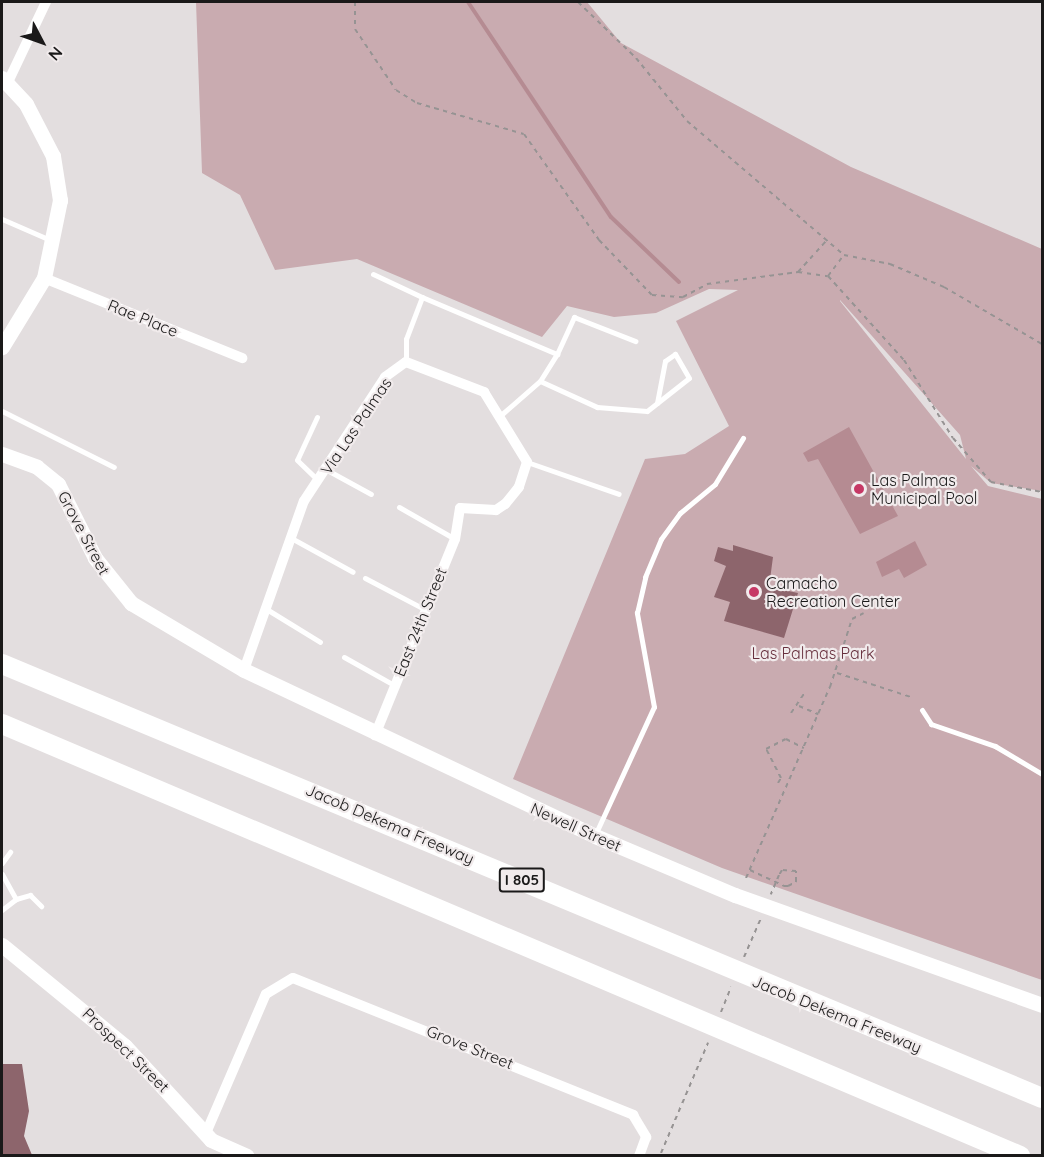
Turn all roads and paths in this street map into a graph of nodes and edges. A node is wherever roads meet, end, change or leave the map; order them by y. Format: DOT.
graph roads {
  1 [pos="46,2"];
  2 [pos="355,2"];
  3 [pos="578,2"];
  4 [pos="5,80"];
  5 [pos="2,219"];
  6 [pos="826,241"];
  7 [pos="54,242"];
  8 [pos="844,255"];
  9 [pos="798,272"];
  10 [pos="373,274"];
  11 [pos="828,276"];
  12 [pos="44,278"];
  13 [pos="422,297"];
  14 [pos="635,341"];
  15 [pos="1042,344"];
  16 [pos="2,348"];
  17 [pos="557,354"];
  18 [pos="242,358"];
  19 [pos="406,362"];
  20 [pos="540,381"];
  21 [pos="657,403"];
  22 [pos="2,411"];
  23 [pos="502,414"];
  24 [pos="317,417"];
  25 [pos="743,438"];
  26 [pos="2,454"];
  27 [pos="527,462"];
  28 [pos="114,466"];
  29 [pos="327,470"];
  30 [pos="319,481"];
  31 [pos="1042,492"];
  32 [pos="371,494"];
  33 [pos="619,494"];
  34 [pos="399,507"];
  35 [pos="293,539"];
  36 [pos="455,539"];
  37 [pos="353,572"];
  38 [pos="365,578"];
  39 [pos="131,603"];
  40 [pos="424,609"];
  41 [pos="268,610"];
  42 [pos="864,613"];
  43 [pos="320,642"];
  44 [pos="344,657"];
  45 [pos="2,664"];
  46 [pos="244,670"];
  47 [pos="835,673"];
  48 [pos="394,685"];
  49 [pos="805,692"];
  50 [pos="911,697"];
  51 [pos="799,706"];
  52 [pos="922,711"];
  53 [pos="791,713"];
  54 [pos="819,715"];
  55 [pos="2,724"];
  56 [pos="375,735"];
  57 [pos="804,748"];
  58 [pos="1042,774"];
  59 [pos="778,783"];
  60 [pos="595,836"];
  61 [pos="10,852"];
  62 [pos="2,863"];
  63 [pos="750,870"];
  64 [pos="2,873"];
  65 [pos="746,878"];
  66 [pos="770,896"];
  67 [pos="16,899"];
  68 [pos="41,906"];
  69 [pos="765,907"];
  70 [pos="2,910"];
  71 [pos="2,945"];
  72 [pos="742,961"];
  73 [pos="733,983"];
  74 [pos="1042,1005"];
  75 [pos="720,1015"];
  76 [pos="710,1037"];
  77 [pos="1042,1098"];
  78 [pos="206,1133"];
  79 [pos="661,1153"];
  80 [pos="247,1155"];
  81 [pos="639,1155"];
  82 [pos="1020,1155"];
  1 -- 4 [label="street"];
  2 -- 9 [label="path"];
  3 -- 6 [label="path"];
  4 -- 7 [label="street"];
  5 -- 7 [label="lane"];
  6 -- 8 [label="path"];
  6 -- 9 [label="path"];
  7 -- 12 [label="street"];
  8 -- 11 [label="path"];
  8 -- 15 [label="path"];
  9 -- 11 [label="path"];
  10 -- 13 [label="lane"];
  11 -- 31 [label="path"];
  12 -- 16 [label="street"];
  12 -- 18 [label="street, Rae Place"];
  13 -- 17 [label="lane"];
  13 -- 19 [label="lane"];
  14 -- 17 [label="lane"];
  17 -- 20 [label="lane"];
  19 -- 23 [label="street"];
  19 -- 29 [label="street, Via Las Palmas"];
  20 -- 21 [label="lane"];
  20 -- 23 [label="lane"];
  21 -- 21 [label="lane"];
  22 -- 28 [label="lane"];
  23 -- 27 [label="street"];
  24 -- 30 [label="lane"];
  25 -- 60 [label="lane"];
  26 -- 39 [label="street, Grove Street"];
  27 -- 33 [label="lane"];
  27 -- 36 [label="street, East 24th Street"];
  29 -- 30 [label="street, Via Las Palmas"];
  29 -- 32 [label="lane"];
  30 -- 35 [label="street, Via Las Palmas"];
  34 -- 36 [label="lane"];
  35 -- 37 [label="lane"];
  35 -- 41 [label="street, Via Las Palmas"];
  36 -- 40 [label="street, East 24th Street"];
  38 -- 40 [label="lane"];
  39 -- 46 [label="street, Newell Street"];
  40 -- 48 [label="street, East 24th Street"];
  41 -- 43 [label="lane"];
  41 -- 46 [label="street, Via Las Palmas"];
  42 -- 47 [label="path"];
  44 -- 48 [label="lane"];
  45 -- 77 [label="highway, Jacob Dekema Freeway / I 805"];
  46 -- 56 [label="street, Newell Street"];
  47 -- 50 [label="path"];
  47 -- 54 [label="path"];
  48 -- 56 [label="street, East 24th Street"];
  49 -- 51 [label="path"];
  51 -- 53 [label="path"];
  51 -- 54 [label="path"];
  52 -- 58 [label="lane"];
  54 -- 57 [label="path"];
  55 -- 82 [label="highway"];
  56 -- 60 [label="street, Newell Street"];
  57 -- 59 [label="path"];
  57 -- 63 [label="path"];
  60 -- 74 [label="street, Newell Street"];
  61 -- 62 [label="lane"];
  63 -- 65 [label="path"];
  63 -- 66 [label="path"];
  64 -- 67 [label="lane"];
  67 -- 68 [label="lane"];
  67 -- 70 [label="lane"];
  69 -- 72 [label="path"];
  71 -- 78 [label="street, Prospect Street"];
  73 -- 75 [label="path"];
  76 -- 79 [label="path"];
  78 -- 80 [label="street, Prospect Street"];
  78 -- 81 [label="street, Grove Street"];
}
